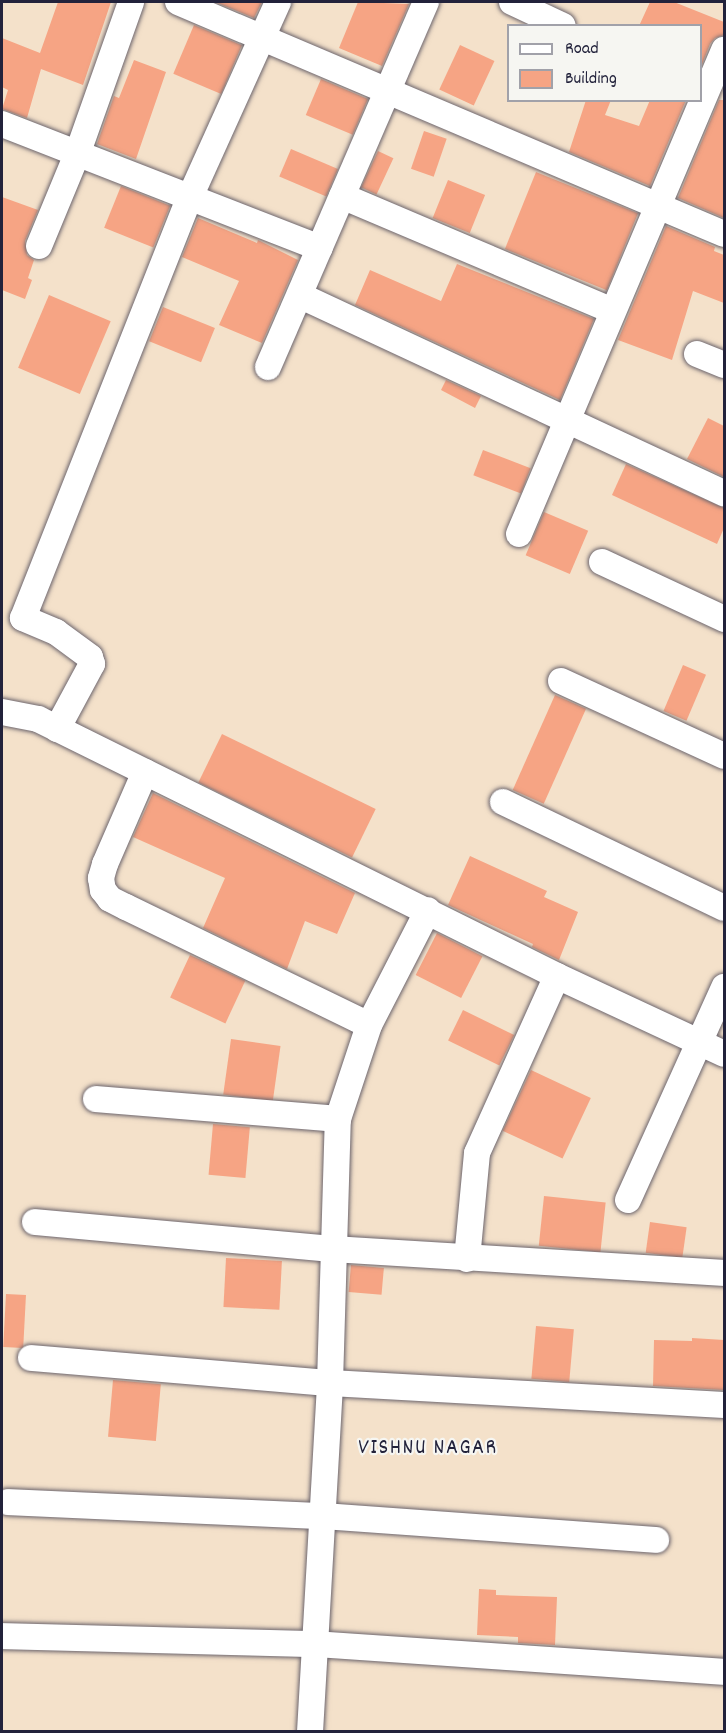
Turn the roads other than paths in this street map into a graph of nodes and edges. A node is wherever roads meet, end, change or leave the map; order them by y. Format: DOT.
graph roads {
  1 [pos="131,2"];
  2 [pos="178,2"];
  3 [pos="278,2"];
  4 [pos="426,2"];
  5 [pos="512,2"];
  6 [pos="559,24"];
  7 [pos="263,39"];
  8 [pos="724,50"];
  9 [pos="386,89"];
  10 [pos="704,91"];
  11 [pos="700,102"];
  12 [pos="2,124"];
  13 [pos="78,152"];
  14 [pos="342,196"];
  15 [pos="190,197"];
  16 [pos="658,206"];
  17 [pos="724,234"];
  18 [pos="39,246"];
  19 [pos="320,248"];
  20 [pos="301,296"];
  21 [pos="613,311"];
  22 [pos="697,354"];
  23 [pos="724,365"];
  24 [pos="268,368"];
  25 [pos="567,421"];
  26 [pos="724,493"];
  27 [pos="519,534"];
  28 [pos="602,562"];
  29 [pos="12,615"];
  30 [pos="724,619"];
  31 [pos="561,681"];
  32 [pos="2,712"];
  33 [pos="57,729"];
  34 [pos="724,756"];
  35 [pos="145,772"];
  36 [pos="503,802"];
  37 [pos="724,908"];
  38 [pos="428,910"];
  39 [pos="557,976"];
  40 [pos="724,987"];
  41 [pos="369,1025"];
  42 [pos="701,1042"];
  43 [pos="724,1054"];
  44 [pos="96,1099"];
  45 [pos="338,1119"];
  46 [pos="628,1200"];
  47 [pos="35,1222"];
  48 [pos="333,1250"];
  49 [pos="467,1259"];
  50 [pos="724,1273"];
  51 [pos="31,1358"];
  52 [pos="330,1383"];
  53 [pos="724,1405"];
  54 [pos="8,1502"];
  55 [pos="322,1516"];
  56 [pos="656,1540"];
  57 [pos="2,1636"];
  58 [pos="315,1644"];
  59 [pos="724,1672"];
  60 [pos="310,1731"];
  1 -- 13 [label="street"];
  2 -- 7 [label="street"];
  3 -- 7 [label="street"];
  4 -- 9 [label="street"];
  5 -- 6 [label="street"];
  7 -- 9 [label="street"];
  7 -- 15 [label="street"];
  8 -- 10 [label="street"];
  9 -- 14 [label="street"];
  9 -- 16 [label="street"];
  11 -- 16 [label="street"];
  12 -- 13 [label="street"];
  13 -- 15 [label="street"];
  13 -- 18 [label="street"];
  14 -- 19 [label="street"];
  14 -- 21 [label="street"];
  15 -- 19 [label="street"];
  15 -- 29 [label="street"];
  16 -- 17 [label="street"];
  16 -- 21 [label="street"];
  19 -- 20 [label="street"];
  20 -- 24 [label="street"];
  20 -- 25 [label="street"];
  21 -- 25 [label="street"];
  22 -- 23 [label="street"];
  25 -- 26 [label="street"];
  25 -- 27 [label="street"];
  28 -- 30 [label="street"];
  29 -- 33 [label="street"];
  31 -- 34 [label="street"];
  32 -- 33 [label="street"];
  33 -- 35 [label="street"];
  35 -- 38 [label="street"];
  35 -- 41 [label="street"];
  36 -- 37 [label="street"];
  38 -- 39 [label="street"];
  38 -- 41 [label="street"];
  39 -- 42 [label="street"];
  39 -- 49 [label="street"];
  40 -- 42 [label="street"];
  41 -- 45 [label="street"];
  42 -- 43 [label="street"];
  42 -- 46 [label="street"];
  44 -- 45 [label="street"];
  45 -- 48 [label="street"];
  47 -- 48 [label="street"];
  48 -- 49 [label="street"];
  48 -- 52 [label="street"];
  49 -- 50 [label="street"];
  51 -- 52 [label="street"];
  52 -- 53 [label="street"];
  52 -- 55 [label="street"];
  54 -- 55 [label="street"];
  55 -- 56 [label="street"];
  55 -- 58 [label="street"];
  57 -- 58 [label="street"];
  58 -- 59 [label="street"];
  58 -- 60 [label="street"];
}
